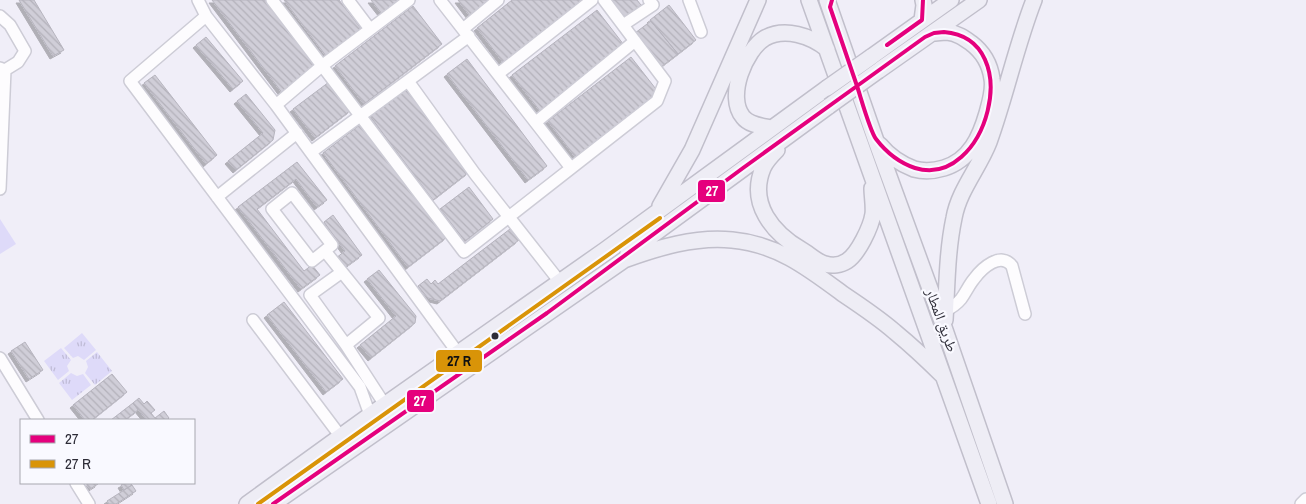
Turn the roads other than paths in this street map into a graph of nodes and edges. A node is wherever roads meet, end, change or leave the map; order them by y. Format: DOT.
graph roads {
  1 [pos="198,0"];
  2 [pos="272,0"];
  3 [pos="348,0"];
  4 [pos="409,0"];
  5 [pos="440,0"];
  6 [pos="498,0"];
  7 [pos="592,0"];
  8 [pos="604,0"];
  9 [pos="649,0"];
  10 [pos="690,0"];
  11 [pos="758,0"];
  12 [pos="810,0"];
  13 [pos="923,0"];
  14 [pos="951,0"];
  15 [pos="979,0"];
  16 [pos="1034,0"];
  17 [pos="830,2"];
  18 [pos="0,16"];
  19 [pos="206,16"];
  20 [pos="922,20"];
  21 [pos="623,25"];
  22 [pos="370,29"];
  23 [pos="701,32"];
  24 [pos="466,33"];
  25 [pos="932,33"];
  26 [pos="634,41"];
  27 [pos="826,49"];
  28 [pos="322,65"];
  29 [pos="3,69"];
  30 [pos="498,74"];
  31 [pos="408,81"];
  32 [pos="276,105"];
  33 [pos="360,115"];
  34 [pos="536,122"];
  35 [pos="771,128"];
  36 [pos="792,132"];
  37 [pos="297,133"];
  38 [pos="875,138"];
  39 [pos="311,152"];
  40 [pos="571,168"];
  41 [pos="872,174"];
  42 [pos="0,189"];
  43 [pos="217,196"];
  44 [pos="656,213"];
  45 [pos="509,217"];
  46 [pos="325,250"];
  47 [pos="342,272"];
  48 [pos="560,282"];
  49 [pos="584,286"];
  50 [pos="945,311"];
  51 [pos="1025,314"];
  52 [pos="252,320"];
  53 [pos="944,327"];
  54 [pos="346,345"];
  55 [pos="458,353"];
  56 [pos="0,358"];
  57 [pos="945,381"];
  58 [pos="963,382"];
  59 [pos="385,405"];
  60 [pos="370,415"];
  61 [pos="37,419"];
  62 [pos="341,436"];
  63 [pos="77,484"];
  64 [pos="1306,499"];
  65 [pos="89,504"];
  66 [pos="248,504"];
  67 [pos="273,504"];
  68 [pos="989,504"];
  69 [pos="1005,504"];
  70 [pos="1301,504"];
  1 -- 19 [label="street"];
  2 -- 28 [label="street"];
  3 -- 22 [label="street"];
  4 -- 22 [label="street"];
  5 -- 24 [label="street"];
  6 -- 24 [label="street"];
  7 -- 30 [label="street"];
  8 -- 21 [label="street"];
  9 -- 21 [label="street"];
  10 -- 23 [label="street"];
  11 -- 44 [label="highway"];
  12 -- 27 [label="highway, طريق المطار"];
  13 -- 20 [label="highway"];
  14 -- 20 [label="highway"];
  15 -- 25 [label="highway"];
  16 -- 50 [label="highway"];
  17 -- 38 [label="highway, طريق المطار"];
  18 -- 29 [label="street"];
  19 -- 32 [label="street"];
  19 -- 43 [label="street"];
  20 -- 35 [label="highway, bridge"];
  21 -- 26 [label="street"];
  22 -- 28 [label="street"];
  24 -- 30 [label="street"];
  24 -- 31 [label="street"];
  25 -- 36 [label="highway, bridge"];
  25 -- 38 [label="highway"];
  26 -- 34 [label="street"];
  26 -- 40 [label="street"];
  27 -- 35 [label="highway"];
  27 -- 41 [label="highway, طريق المطار"];
  28 -- 32 [label="street"];
  28 -- 33 [label="street"];
  29 -- 42 [label="street"];
  30 -- 34 [label="street"];
  31 -- 33 [label="street"];
  31 -- 45 [label="street"];
  32 -- 37 [label="street"];
  33 -- 39 [label="street"];
  33 -- 45 [label="street"];
  34 -- 40 [label="street"];
  35 -- 44 [label="highway"];
  36 -- 41 [label="highway"];
  36 -- 49 [label="highway"];
  37 -- 39 [label="street"];
  37 -- 43 [label="street"];
  38 -- 53 [label="highway, طريق المطار"];
  39 -- 55 [label="street"];
  40 -- 45 [label="street"];
  41 -- 57 [label="highway, طريق المطار"];
  43 -- 60 [label="street"];
  44 -- 48 [label="highway"];
  45 -- 48 [label="street"];
  46 -- 46 [label="street"];
  46 -- 47 [label="street"];
  47 -- 54 [label="street"];
  47 -- 54 [label="street"];
  48 -- 55 [label="highway"];
  49 -- 57 [label="highway"];
  49 -- 67 [label="highway"];
  50 -- 51 [label="street"];
  50 -- 53 [label="highway"];
  52 -- 62 [label="street"];
  53 -- 58 [label="highway, طريق المطار"];
  54 -- 59 [label="street"];
  55 -- 59 [label="highway"];
  56 -- 61 [label="street"];
  57 -- 58 [label="highway"];
  57 -- 68 [label="highway, طريق المطار"];
  58 -- 69 [label="highway, طريق المطار"];
  59 -- 60 [label="highway"];
  60 -- 62 [label="highway"];
  62 -- 66 [label="highway"];
  63 -- 65 [label="street"];
  64 -- 70 [label="street"];
}
